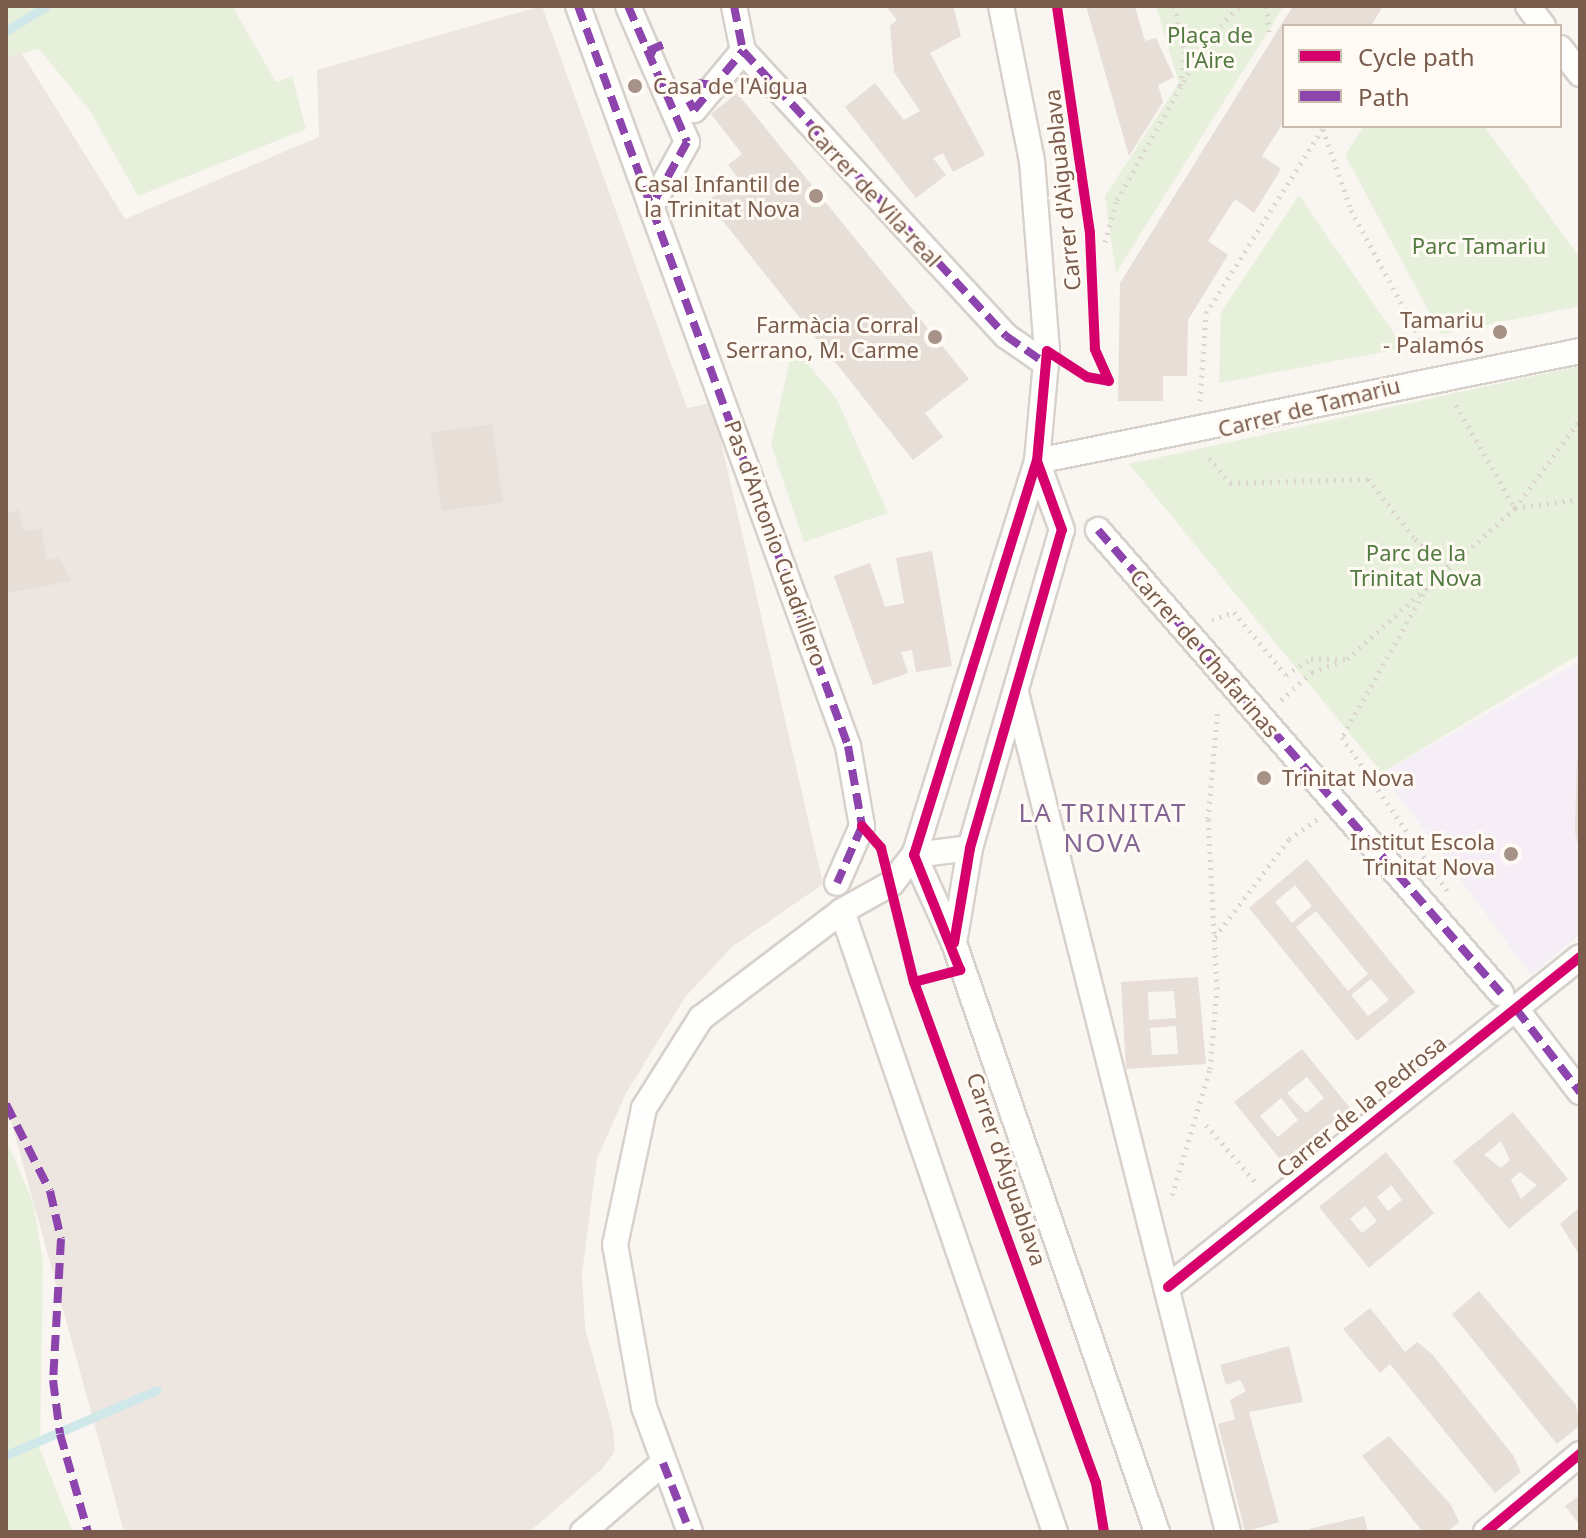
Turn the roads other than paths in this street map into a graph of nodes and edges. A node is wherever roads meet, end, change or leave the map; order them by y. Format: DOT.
graph roads {
  1 [pos="578,6"];
  2 [pos="628,6"];
  3 [pos="734,6"];
  4 [pos="1001,6"];
  5 [pos="1528,6"];
  6 [pos="1542,24"];
  7 [pos="743,51"];
  8 [pos="1562,51"];
  9 [pos="1580,74"];
  10 [pos="700,90"];
  11 [pos="651,207"];
  12 [pos="1580,351"];
  13 [pos="1045,363"];
  14 [pos="1037,461"];
  15 [pos="1098,530"];
  16 [pos="1016,693"];
  17 [pos="970,848"];
  18 [pos="914,855"];
  19 [pos="837,883"];
  20 [pos="842,911"];
  21 [pos="954,943"];
  22 [pos="1580,957"];
  23 [pos="1509,1001"];
  24 [pos="1580,1092"];
  25 [pos="1168,1287"];
  26 [pos="1580,1454"];
  27 [pos="663,1463"];
  28 [pos="583,1532"];
  29 [pos="690,1532"];
  30 [pos="1055,1532"];
  31 [pos="1157,1532"];
  32 [pos="1228,1532"];
  33 [pos="1486,1532"];
  1 -- 11 [label="street, Pas d'Antonio Cuadrillero"];
  2 -- 11 [label="street"];
  3 -- 7 [label="street"];
  4 -- 13 [label="street, Carrer d'Aiguablava"];
  5 -- 6 [label="street"];
  7 -- 10 [label="street"];
  7 -- 13 [label="street, Carrer de Vila-real"];
  8 -- 9 [label="street"];
  11 -- 19 [label="street, Pas d'Antonio Cuadrillero"];
  12 -- 14 [label="street, Carrer de Tamariu"];
  13 -- 14 [label="street, Carrer d'Aiguablava"];
  14 -- 16 [label="street, Carrer d'Aiguablava"];
  14 -- 18 [label="street, Carrer d'Aiguablava"];
  15 -- 23 [label="street, Carrer de Chafarinas"];
  16 -- 17 [label="street, Carrer d'Aiguablava"];
  16 -- 25 [label="street"];
  17 -- 18 [label="street"];
  17 -- 21 [label="street, Carrer d'Aiguablava"];
  18 -- 20 [label="street"];
  18 -- 21 [label="street, Carrer d'Aiguablava"];
  20 -- 27 [label="street"];
  20 -- 30 [label="street"];
  21 -- 31 [label="street, Carrer d'Aiguablava"];
  22 -- 23 [label="street, Carrer de la Pedrosa"];
  23 -- 24 [label="street, Carrer de Chafarinas"];
  23 -- 25 [label="street, Carrer de la Pedrosa"];
  25 -- 32 [label="street"];
  26 -- 33 [label="street"];
  27 -- 28 [label="street"];
  27 -- 29 [label="street"];
}
